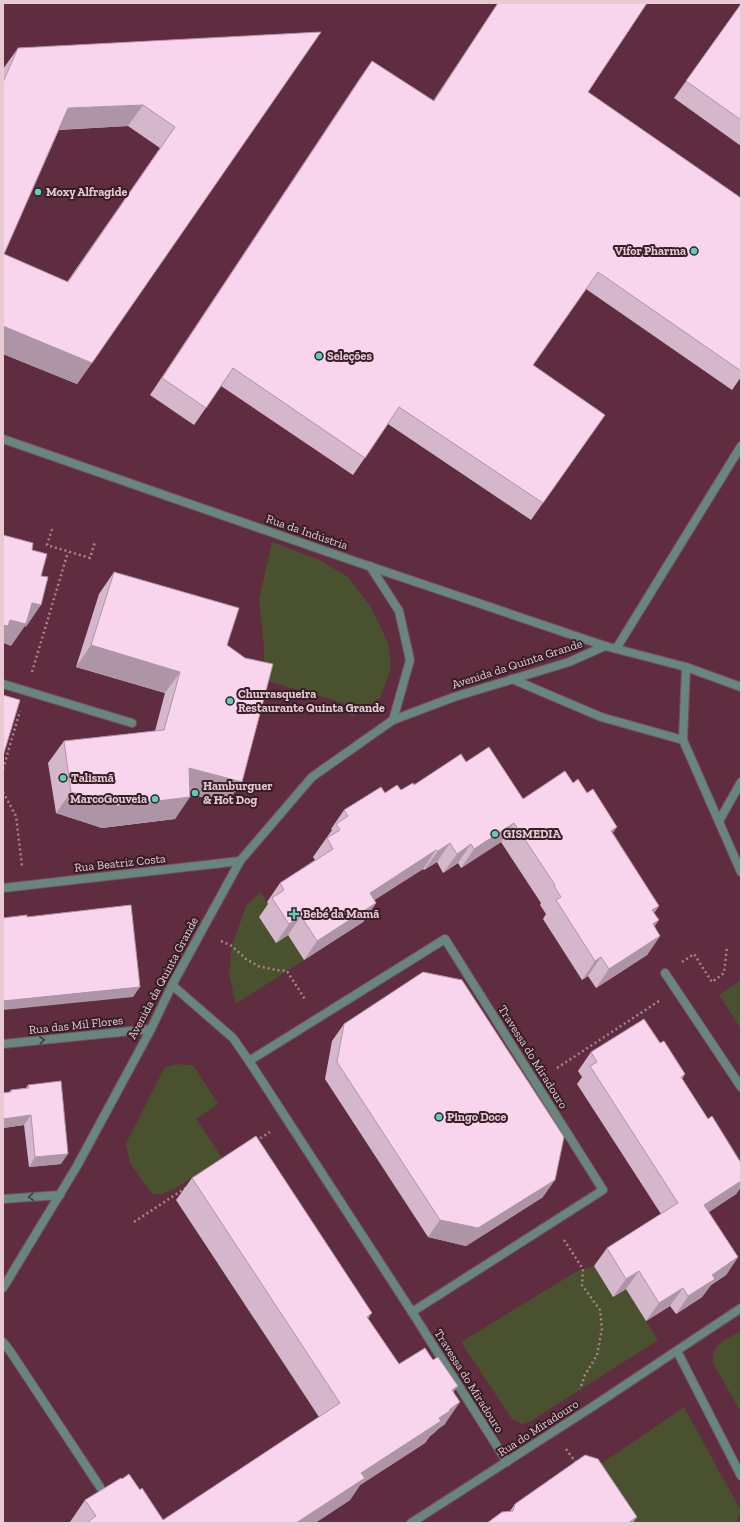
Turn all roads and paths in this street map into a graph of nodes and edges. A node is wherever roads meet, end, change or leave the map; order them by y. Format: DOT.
graph roads {
  1 [pos="3,439"];
  2 [pos="741,446"];
  3 [pos="52,529"];
  4 [pos="94,542"];
  5 [pos="68,552"];
  6 [pos="370,566"];
  7 [pos="605,646"];
  8 [pos="616,649"];
  9 [pos="686,667"];
  10 [pos="512,679"];
  11 [pos="3,684"];
  12 [pos="741,687"];
  13 [pos="27,691"];
  14 [pos="393,720"];
  15 [pos="132,723"];
  16 [pos="683,740"];
  17 [pos="3,769"];
  18 [pos="741,782"];
  19 [pos="3,792"];
  20 [pos="719,821"];
  21 [pos="240,861"];
  22 [pos="741,872"];
  23 [pos="25,885"];
  24 [pos="3,888"];
  25 [pos="232,946"];
  26 [pos="727,947"];
  27 [pos="665,973"];
  28 [pos="172,985"];
  29 [pos="676,990"];
  30 [pos="317,1018"];
  31 [pos="151,1029"];
  32 [pos="3,1044"];
  33 [pos="249,1061"];
  34 [pos="557,1068"];
  35 [pos="741,1087"];
  36 [pos="287,1121"];
  37 [pos="253,1143"];
  38 [pos="187,1187"];
  39 [pos="60,1195"];
  40 [pos="3,1199"];
  41 [pos="134,1222"];
  42 [pos="552,1222"];
  43 [pos="3,1288"];
  44 [pos="741,1308"];
  45 [pos="412,1312"];
  46 [pos="3,1342"];
  47 [pos="676,1351"];
  48 [pos="580,1390"];
  49 [pos="555,1432"];
  50 [pos="507,1462"];
  51 [pos="581,1470"];
  52 [pos="741,1476"];
  53 [pos="100,1487"];
  54 [pos="411,1523"];
  1 -- 6 [label="street, Rua da Indústria"];
  2 -- 8 [label="street"];
  3 -- 5 [label="path"];
  4 -- 5 [label="path"];
  5 -- 13 [label="path"];
  6 -- 7 [label="street, Rua da Indústria"];
  6 -- 14 [label="street"];
  7 -- 8 [label="street"];
  7 -- 10 [label="street, Avenida da Quinta Grande"];
  8 -- 9 [label="street"];
  9 -- 12 [label="street"];
  9 -- 16 [label="street"];
  10 -- 14 [label="street, Avenida da Quinta Grande"];
  10 -- 16 [label="street"];
  11 -- 13 [label="street"];
  13 -- 15 [label="street"];
  13 -- 17 [label="path"];
  14 -- 21 [label="street, Avenida da Quinta Grande"];
  16 -- 20 [label="street"];
  18 -- 20 [label="street"];
  19 -- 23 [label="path"];
  20 -- 22 [label="street"];
  21 -- 23 [label="street, Rua Beatriz Costa"];
  21 -- 28 [label="street, Avenida da Quinta Grande"];
  23 -- 24 [label="street, Rua Beatriz Costa"];
  25 -- 30 [label="path"];
  26 -- 27 [label="path"];
  27 -- 29 [label="street"];
  28 -- 31 [label="street, Avenida da Quinta Grande"];
  28 -- 33 [label="street, Travessa do Miradouro"];
  29 -- 34 [label="path"];
  29 -- 35 [label="street"];
  30 -- 33 [label="street, Travessa do Miradouro"];
  30 -- 42 [label="street, Travessa do Miradouro"];
  32 -- 31 [label="street, Rua das Mil Flores, one-way"];
  31 -- 39 [label="street, Avenida da Quinta Grande"];
  33 -- 36 [label="street, Travessa do Miradouro"];
  36 -- 37 [label="path"];
  36 -- 45 [label="street, Travessa do Miradouro"];
  38 -- 41 [label="path"];
  39 -- 40 [label="street, one-way"];
  39 -- 43 [label="street, Avenida da Quinta Grande"];
  42 -- 45 [label="street, Travessa do Miradouro"];
  42 -- 48 [label="path"];
  44 -- 47 [label="street, Rua do Miradouro"];
  45 -- 50 [label="street, Travessa do Miradouro"];
  46 -- 53 [label="street"];
  47 -- 49 [label="street, Rua do Miradouro"];
  47 -- 52 [label="street"];
  49 -- 50 [label="street, Rua do Miradouro"];
  49 -- 51 [label="path"];
  50 -- 54 [label="street, Rua do Miradouro"];
}
